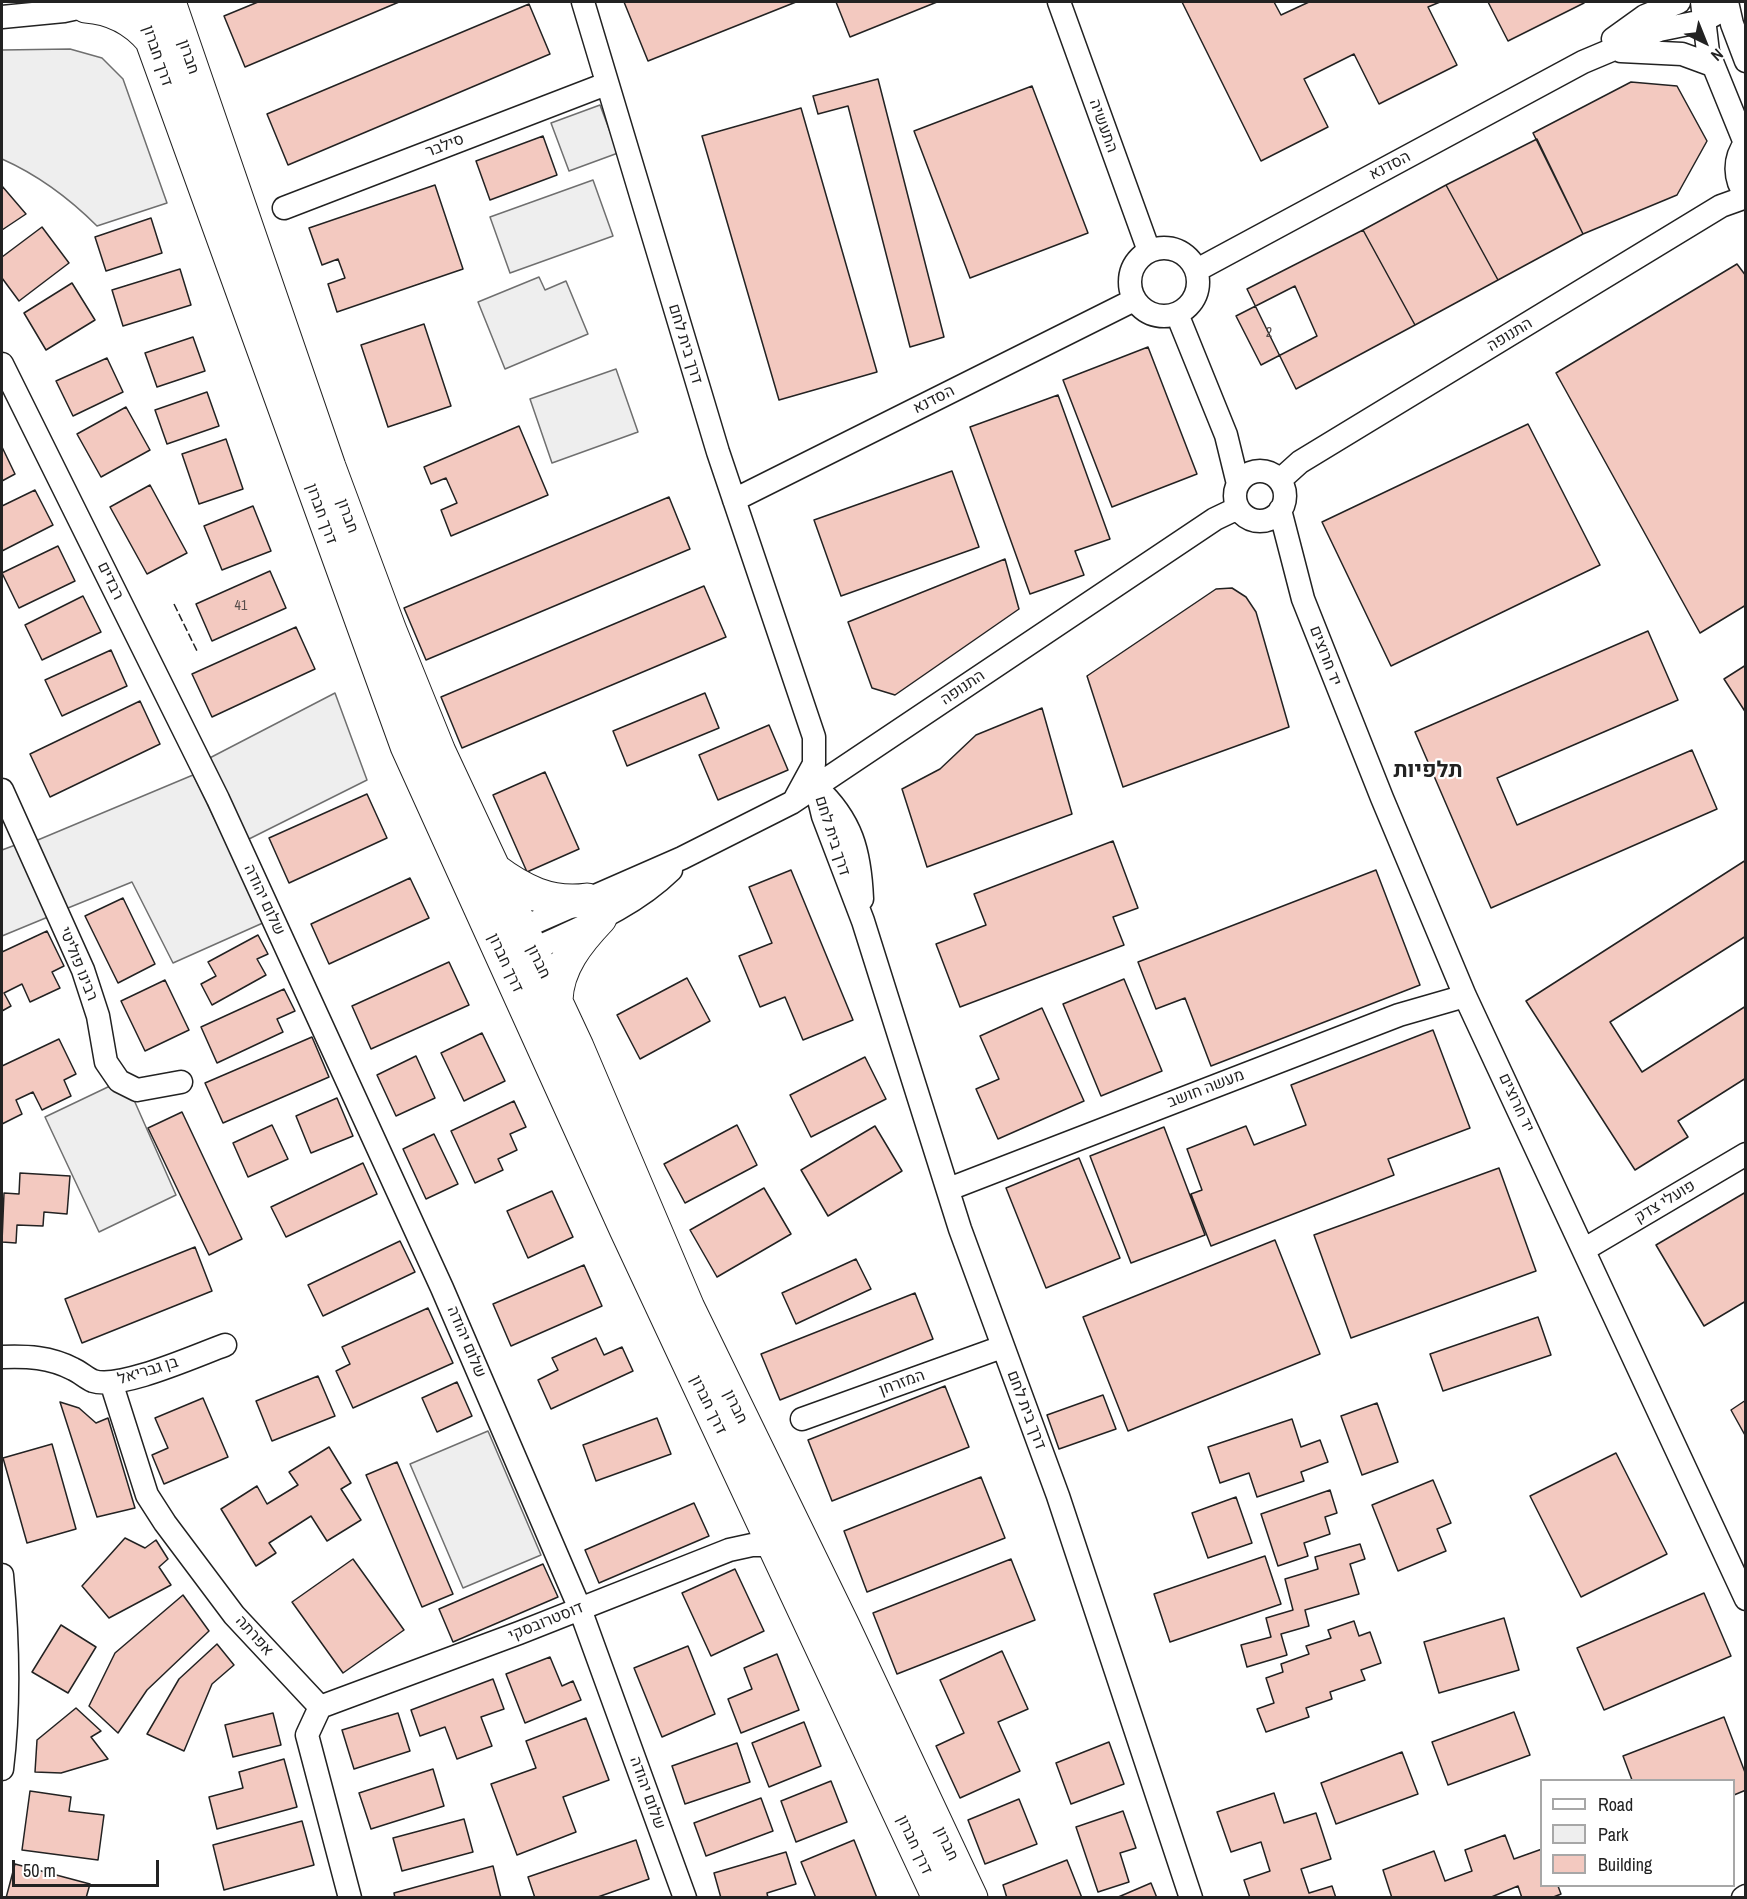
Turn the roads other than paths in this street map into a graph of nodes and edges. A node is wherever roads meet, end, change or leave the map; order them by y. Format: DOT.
graph roads {
  1 [pos="138,2"];
  2 [pos="169,2"];
  3 [pos="584,2"];
  4 [pos="1059,2"];
  5 [pos="1652,2"];
  6 [pos="1679,2"];
  7 [pos="96,4"];
  8 [pos="1713,7"];
  9 [pos="2,17"];
  10 [pos="1631,26"];
  11 [pos="151,39"];
  12 [pos="1608,51"];
  13 [pos="1746,61"];
  14 [pos="1583,62"];
  15 [pos="1712,65"];
  16 [pos="606,84"];
  17 [pos="1745,143"];
  18 [pos="1746,196"];
  19 [pos="284,208"];
  20 [pos="1149,251"];
  21 [pos="1197,270"];
  22 [pos="1134,300"];
  23 [pos="1177,314"];
  24 [pos="2,364"];
  25 [pos="1226,435"];
  26 [pos="1258,471"];
  27 [pos="1280,480"];
  28 [pos="1238,484"];
  29 [pos="734,500"];
  30 [pos="1238,508"];
  31 [pos="1280,510"];
  32 [pos="1258,521"];
  33 [pos="1303,600"];
  34 [pos="816,787"];
  35 [pos="2,790"];
  36 [pos="218,799"];
  37 [pos="791,803"];
  38 [pos="493,869"];
  39 [pos="594,909"];
  40 [pos="527,939"];
  41 [pos="500,953"];
  42 [pos="1465,996"];
  43 [pos="556,1000"];
  44 [pos="181,1082"];
  45 [pos="1746,1154"];
  46 [pos="949,1189"];
  47 [pos="1585,1249"];
  48 [pos="225,1345"];
  49 [pos="1002,1347"];
  50 [pos="2,1356"];
  51 [pos="111,1382"];
  52 [pos="802,1419"];
  53 [pos="774,1545"];
  54 [pos="2,1575"];
  55 [pos="1746,1599"];
  56 [pos="580,1609"];
  57 [pos="320,1707"];
  58 [pos="2,1768"];
  59 [pos="350,1898"];
  60 [pos="685,1898"];
  61 [pos="939,1898"];
  62 [pos="970,1898"];
  63 [pos="1191,1898"];
  1 -- 11 [label="highway, דרך חברון"];
  2 -- 38 [label="highway, חברון"];
  3 -- 16 [label="street, דרך בית לחם"];
  4 -- 20 [label="street, התעשיה"];
  5 -- 10 [label="street"];
  6 -- 10 [label="street, הסדנא"];
  7 -- 9 [label="street"];
  7 -- 11 [label="highway"];
  8 -- 12 [label="street, הסדנא"];
  8 -- 13 [label="street"];
  8 -- 15 [label="street"];
  10 -- 14 [label="street, הסדנא"];
  11 -- 41 [label="highway, דרך חברון"];
  12 -- 14 [label="street, הסדנא"];
  12 -- 15 [label="street"];
  14 -- 21 [label="street, הסדנא"];
  15 -- 17 [label="street"];
  16 -- 19 [label="street, סילבר"];
  16 -- 29 [label="street, דרך בית לחם"];
  17 -- 18 [label="street"];
  18 -- 27 [label="street, התנופה"];
  20 -- 21 [label="street"];
  20 -- 22 [label="street"];
  21 -- 23 [label="street"];
  22 -- 23 [label="street"];
  22 -- 29 [label="street, הסדנא"];
  23 -- 25 [label="street"];
  24 -- 36 [label="street, רבדים"];
  25 -- 26 [label="street"];
  25 -- 28 [label="street"];
  26 -- 27 [label="street"];
  26 -- 28 [label="street"];
  27 -- 31 [label="street"];
  28 -- 30 [label="street"];
  29 -- 37 [label="street, דרך בית לחם"];
  30 -- 32 [label="street"];
  30 -- 34 [label="street, התנופה"];
  31 -- 32 [label="street"];
  31 -- 33 [label="street, יד חרוצים"];
  32 -- 33 [label="street, יד חרוצים"];
  33 -- 42 [label="street, יד חרוצים"];
  34 -- 37 [label="street, התנופה"];
  34 -- 46 [label="street, דרך בית לחם"];
  35 -- 44 [label="street, רבינו פוליטי"];
  36 -- 56 [label="street, שלום יהודה"];
  37 -- 39 [label="street, התנופה"];
  38 -- 39 [label="highway"];
  38 -- 40 [label="highway, חברון"];
  39 -- 40 [label="street, התנופה"];
  39 -- 43 [label="highway"];
  40 -- 41 [label="street, התנופה"];
  40 -- 43 [label="highway, חברון"];
  41 -- 53 [label="highway, דרך חברון"];
  42 -- 46 [label="street, מעשה חושב"];
  42 -- 47 [label="street, יד חרוצים"];
  43 -- 62 [label="highway, חברון"];
  45 -- 47 [label="street, פועלי צדק"];
  46 -- 49 [label="street, דרך בית לחם"];
  47 -- 55 [label="street, יד חרוצים"];
  48 -- 51 [label="street, בן גבריאל"];
  49 -- 52 [label="street, המזרחן"];
  49 -- 63 [label="street, דרך בית לחם"];
  50 -- 51 [label="street, בן גבריאל"];
  51 -- 57 [label="street, אפרתה"];
  53 -- 56 [label="street, דוסטרובסקי"];
  53 -- 61 [label="highway, דרך חברון"];
  54 -- 58 [label="street"];
  56 -- 57 [label="street, דוסטרובסקי"];
  56 -- 60 [label="street, שלום יהודה"];
  57 -- 59 [label="street"];
}
